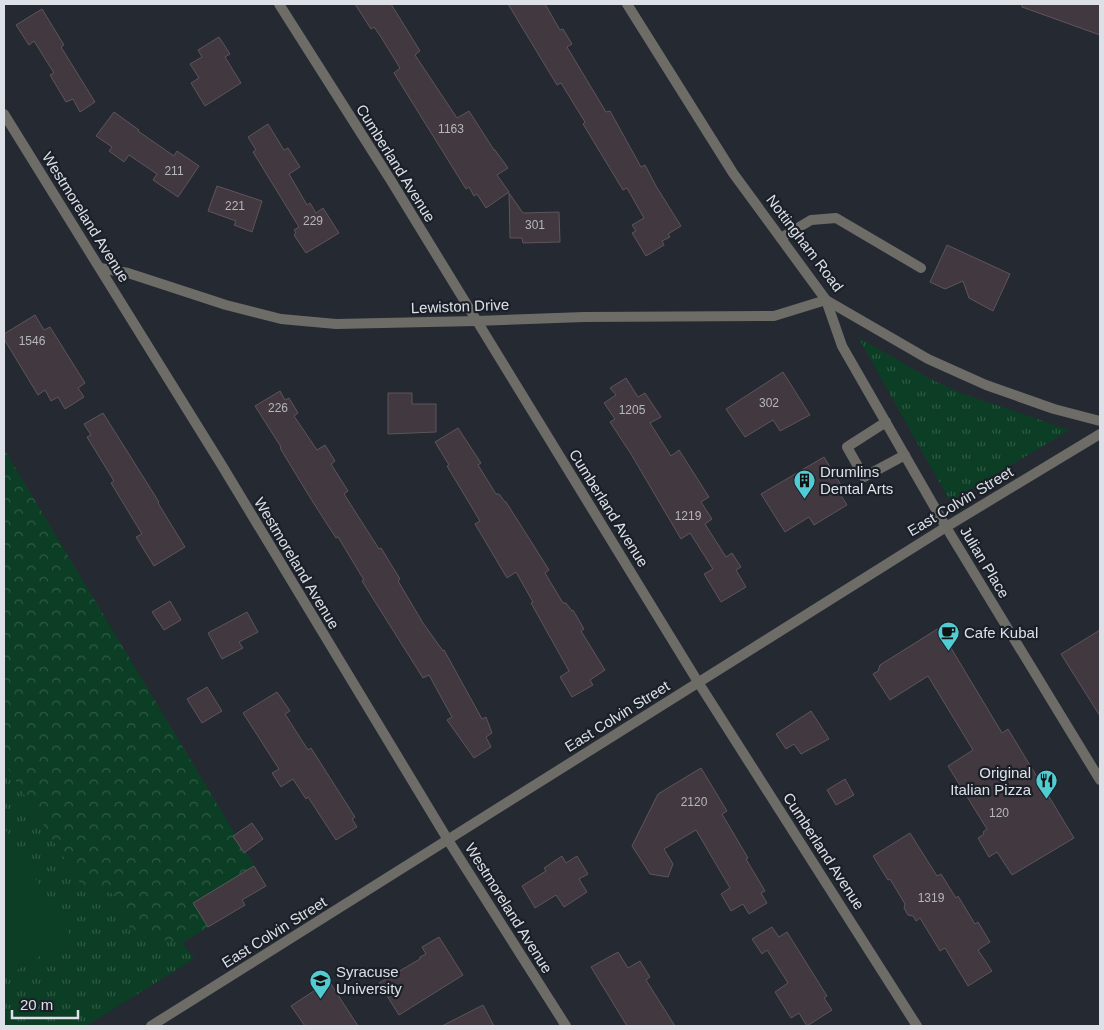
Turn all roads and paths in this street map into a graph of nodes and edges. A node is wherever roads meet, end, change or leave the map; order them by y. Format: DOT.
graph roads {
  1 [pos="278,4"];
  2 [pos="628,4"];
  3 [pos="4,114"];
  4 [pos="781,238"];
  5 [pos="100,268"];
  6 [pos="921,268"];
  7 [pos="826,300"];
  8 [pos="476,321"];
  9 [pos="1100,421"];
  10 [pos="886,422"];
  11 [pos="1100,434"];
  12 [pos="905,455"];
  13 [pos="946,526"];
  14 [pos="698,682"];
  15 [pos="1100,780"];
  16 [pos="448,840"];
  17 [pos="151,1026"];
  18 [pos="566,1026"];
  19 [pos="917,1026"];
  1 -- 8 [label="street, Cumberland Avenue"];
  2 -- 4 [label="street, Nottingham Road"];
  3 -- 5 [label="street, Westmoreland Avenue"];
  4 -- 6 [label="street"];
  4 -- 7 [label="street, Nottingham Road"];
  5 -- 8 [label="street, Lewiston Drive"];
  5 -- 16 [label="street, Westmoreland Avenue"];
  7 -- 8 [label="street, Lewiston Drive"];
  7 -- 9 [label="street, Nottingham Road"];
  7 -- 10 [label="street, Julian Place"];
  8 -- 14 [label="street, Cumberland Avenue"];
  10 -- 12 [label="street, Julian Place"];
  10 -- 12 [label="street"];
  11 -- 13 [label="street, East Colvin Street"];
  12 -- 13 [label="street, Julian Place"];
  13 -- 14 [label="street, East Colvin Street"];
  13 -- 15 [label="street, Julian Place"];
  14 -- 16 [label="street, East Colvin Street"];
  14 -- 19 [label="street, Cumberland Avenue"];
  16 -- 17 [label="street, East Colvin Street"];
  16 -- 18 [label="street, Westmoreland Avenue"];
}
